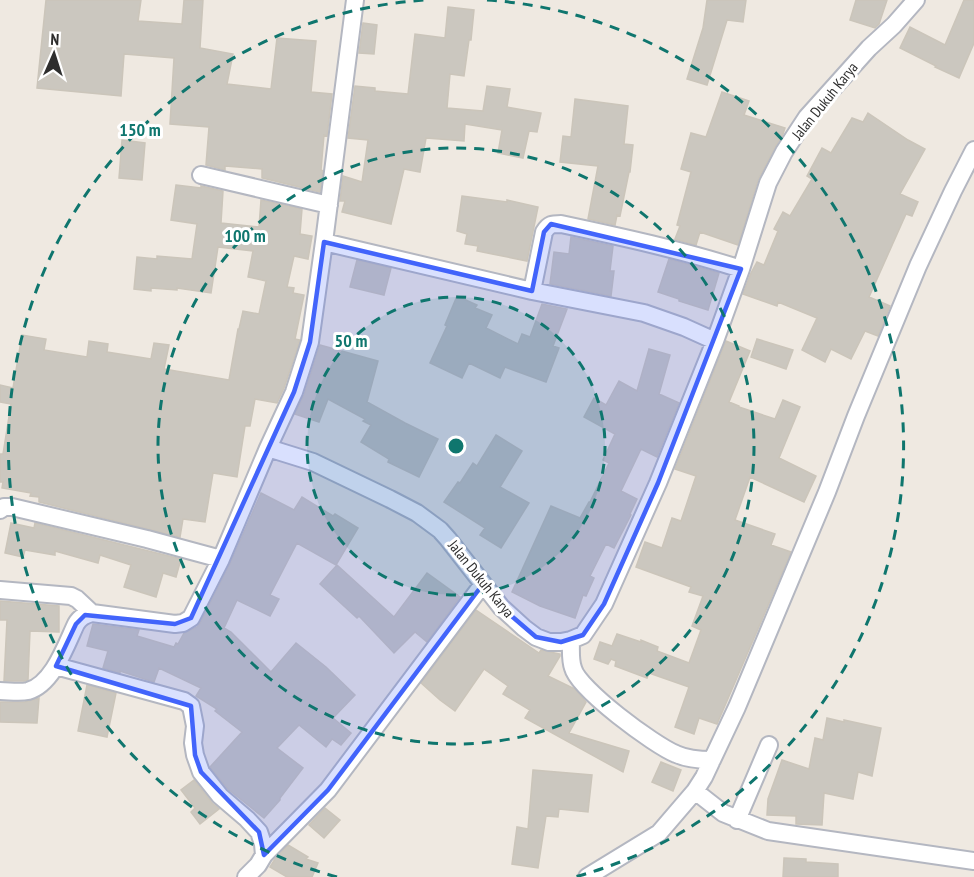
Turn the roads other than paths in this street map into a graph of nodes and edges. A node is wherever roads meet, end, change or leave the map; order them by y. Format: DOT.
graph roads {
  1 [pos="355,0"];
  2 [pos="916,0"];
  3 [pos="974,150"];
  4 [pos="201,175"];
  5 [pos="329,205"];
  6 [pos="324,242"];
  7 [pos="741,270"];
  8 [pos="532,291"];
  9 [pos="715,341"];
  10 [pos="268,448"];
  11 [pos="0,510"];
  12 [pos="221,559"];
  13 [pos="483,584"];
  14 [pos="0,590"];
  15 [pos="92,613"];
  16 [pos="571,640"];
  17 [pos="56,666"];
  18 [pos="0,691"];
  19 [pos="769,745"];
  20 [pos="712,760"];
  21 [pos="695,791"];
  22 [pos="737,820"];
  23 [pos="264,855"];
  24 [pos="974,861"];
  25 [pos="246,877"];
  26 [pos="588,877"];
  1 -- 5 [label="street"];
  2 -- 7 [label="street, Jalan Dukuh Karya"];
  3 -- 20 [label="street"];
  4 -- 5 [label="street"];
  5 -- 6 [label="street"];
  6 -- 8 [label="street"];
  6 -- 10 [label="street"];
  7 -- 8 [label="street"];
  7 -- 9 [label="street, Jalan Dukuh Karya"];
  8 -- 9 [label="street"];
  9 -- 16 [label="street, Jalan Dukuh Karya"];
  10 -- 12 [label="street"];
  10 -- 13 [label="street, Jalan Dukuh Karya"];
  11 -- 12 [label="street"];
  12 -- 15 [label="street"];
  13 -- 16 [label="street, Jalan Dukuh Karya"];
  13 -- 23 [label="street"];
  14 -- 15 [label="street"];
  15 -- 17 [label="street"];
  16 -- 20 [label="street"];
  17 -- 18 [label="street"];
  17 -- 23 [label="street"];
  19 -- 22 [label="street"];
  20 -- 21 [label="street"];
  21 -- 22 [label="street"];
  21 -- 26 [label="street"];
  22 -- 24 [label="street"];
  23 -- 25 [label="street"];
}
